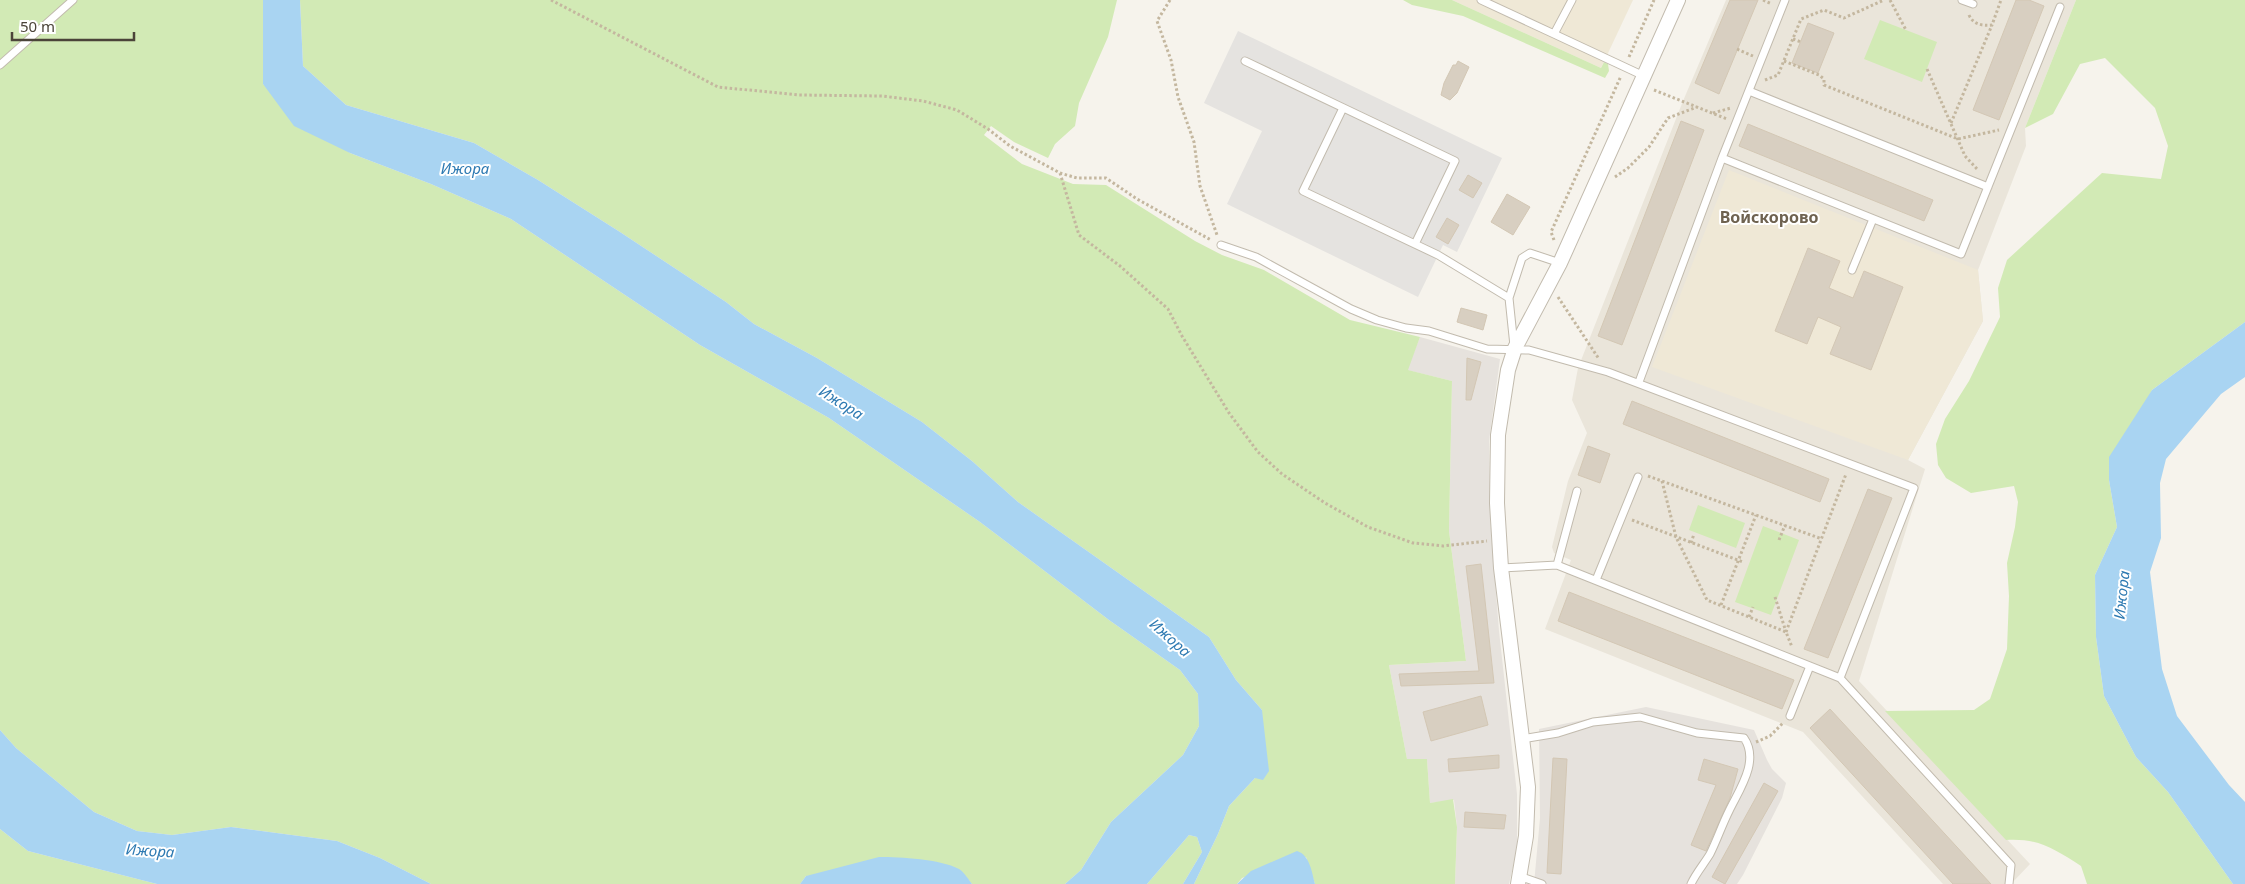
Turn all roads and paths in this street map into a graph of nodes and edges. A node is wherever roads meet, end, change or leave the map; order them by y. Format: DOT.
graph roads {
  1 [pos="73,0"];
  2 [pos="551,0"];
  3 [pos="1170,0"];
  4 [pos="1481,0"];
  5 [pos="1572,0"];
  6 [pos="1654,0"];
  7 [pos="1678,0"];
  8 [pos="1785,0"];
  9 [pos="1884,0"];
  10 [pos="1890,0"];
  11 [pos="2001,0"];
  12 [pos="1967,2"];
  13 [pos="2060,7"];
  14 [pos="1992,25"];
  15 [pos="1906,30"];
  16 [pos="1554,34"];
  17 [pos="1793,39"];
  18 [pos="1801,42"];
  19 [pos="1244,61"];
  20 [pos="1784,61"];
  21 [pos="0,65"];
  22 [pos="1624,67"];
  23 [pos="1927,69"];
  24 [pos="1621,76"];
  25 [pos="1642,80"];
  26 [pos="1750,89"];
  27 [pos="1697,107"];
  28 [pos="1343,108"];
  29 [pos="1736,123"];
  30 [pos="1951,123"];
  31 [pos="2012,127"];
  32 [pos="1958,139"];
  33 [pos="1722,158"];
  34 [pos="1060,173"];
  35 [pos="1614,178"];
  36 [pos="1989,185"];
  37 [pos="1873,219"];
  38 [pos="1415,244"];
  39 [pos="1221,246"];
  40 [pos="1560,263"];
  41 [pos="1852,270"];
  42 [pos="1556,294"];
  43 [pos="1509,298"];
  44 [pos="1515,348"];
  45 [pos="1608,372"];
  46 [pos="1639,382"];
  47 [pos="1850,463"];
  48 [pos="1638,477"];
  49 [pos="1662,481"];
  50 [pos="1577,491"];
  51 [pos="1756,515"];
  52 [pos="1622,516"];
  53 [pos="1785,526"];
  54 [pos="1694,534"];
  55 [pos="1676,537"];
  56 [pos="1822,539"];
  57 [pos="1500,540"];
  58 [pos="1779,540"];
  59 [pos="1691,543"];
  60 [pos="1739,560"];
  61 [pos="1744,562"];
  62 [pos="1557,565"];
  63 [pos="1501,568"];
  64 [pos="1596,580"];
  65 [pos="1776,597"];
  66 [pos="1721,606"];
  67 [pos="1753,607"];
  68 [pos="1749,617"];
  69 [pos="1786,632"];
  70 [pos="1797,660"];
  71 [pos="1810,666"];
  72 [pos="1840,678"];
  73 [pos="1790,716"];
  74 [pos="1522,739"];
  75 [pos="1748,745"];
  76 [pos="1518,880"];
  77 [pos="1542,884"];
  78 [pos="1692,884"];
  79 [pos="2009,884"];
  1 -- 21 [label="lane"];
  2 -- 34 [label="path"];
  3 -- 39 [label="path"];
  4 -- 16 [label="lane"];
  5 -- 16 [label="lane"];
  6 -- 22 [label="path"];
  7 -- 25 [label="street"];
  8 -- 26 [label="lane"];
  9 -- 17 [label="path"];
  10 -- 15 [label="path"];
  11 -- 14 [label="path"];
  12 -- 14 [label="path"];
  13 -- 31 [label="lane"];
  14 -- 30 [label="path"];
  16 -- 22 [label="lane"];
  17 -- 18 [label="path"];
  17 -- 20 [label="path"];
  19 -- 28 [label="lane"];
  20 -- 26 [label="path"];
  20 -- 32 [label="path"];
  22 -- 24 [label="path"];
  22 -- 25 [label="lane"];
  23 -- 30 [label="path"];
  24 -- 25 [label="path"];
  24 -- 40 [label="path"];
  25 -- 27 [label="path"];
  25 -- 40 [label="street"];
  26 -- 29 [label="lane"];
  26 -- 36 [label="lane"];
  27 -- 29 [label="path"];
  27 -- 35 [label="path"];
  28 -- 38 [label="lane"];
  28 -- 38 [label="lane"];
  29 -- 33 [label="lane"];
  30 -- 32 [label="path"];
  31 -- 32 [label="path"];
  31 -- 36 [label="lane"];
  32 -- 36 [label="path"];
  33 -- 37 [label="lane"];
  33 -- 46 [label="lane"];
  34 -- 39 [label="path"];
  34 -- 57 [label="path"];
  36 -- 37 [label="lane"];
  37 -- 41 [label="lane"];
  38 -- 43 [label="lane"];
  39 -- 44 [label="lane"];
  40 -- 43 [label="lane"];
  40 -- 44 [label="street"];
  42 -- 45 [label="path"];
  43 -- 44 [label="lane"];
  44 -- 45 [label="lane"];
  44 -- 57 [label="street"];
  45 -- 46 [label="lane"];
  46 -- 47 [label="lane"];
  47 -- 56 [label="path"];
  47 -- 72 [label="lane"];
  48 -- 49 [label="path"];
  48 -- 52 [label="lane"];
  49 -- 51 [label="path"];
  49 -- 55 [label="path"];
  50 -- 62 [label="lane"];
  51 -- 53 [label="path"];
  51 -- 60 [label="path"];
  52 -- 55 [label="path"];
  52 -- 64 [label="lane"];
  53 -- 56 [label="path"];
  53 -- 58 [label="path"];
  54 -- 59 [label="path"];
  55 -- 59 [label="path"];
  55 -- 66 [label="path"];
  56 -- 69 [label="path"];
  57 -- 63 [label="street"];
  59 -- 60 [label="path"];
  60 -- 61 [label="path"];
  60 -- 66 [label="path"];
  62 -- 63 [label="lane"];
  62 -- 64 [label="lane"];
  63 -- 74 [label="street"];
  64 -- 70 [label="lane"];
  65 -- 69 [label="path"];
  66 -- 68 [label="path"];
  67 -- 68 [label="path"];
  68 -- 69 [label="path"];
  69 -- 70 [label="path"];
  70 -- 71 [label="lane"];
  71 -- 72 [label="lane"];
  71 -- 73 [label="lane"];
  72 -- 79 [label="lane"];
  73 -- 75 [label="path"];
  74 -- 75 [label="lane"];
  74 -- 76 [label="street"];
  75 -- 78 [label="lane"];
  76 -- 77 [label="lane"];
}
